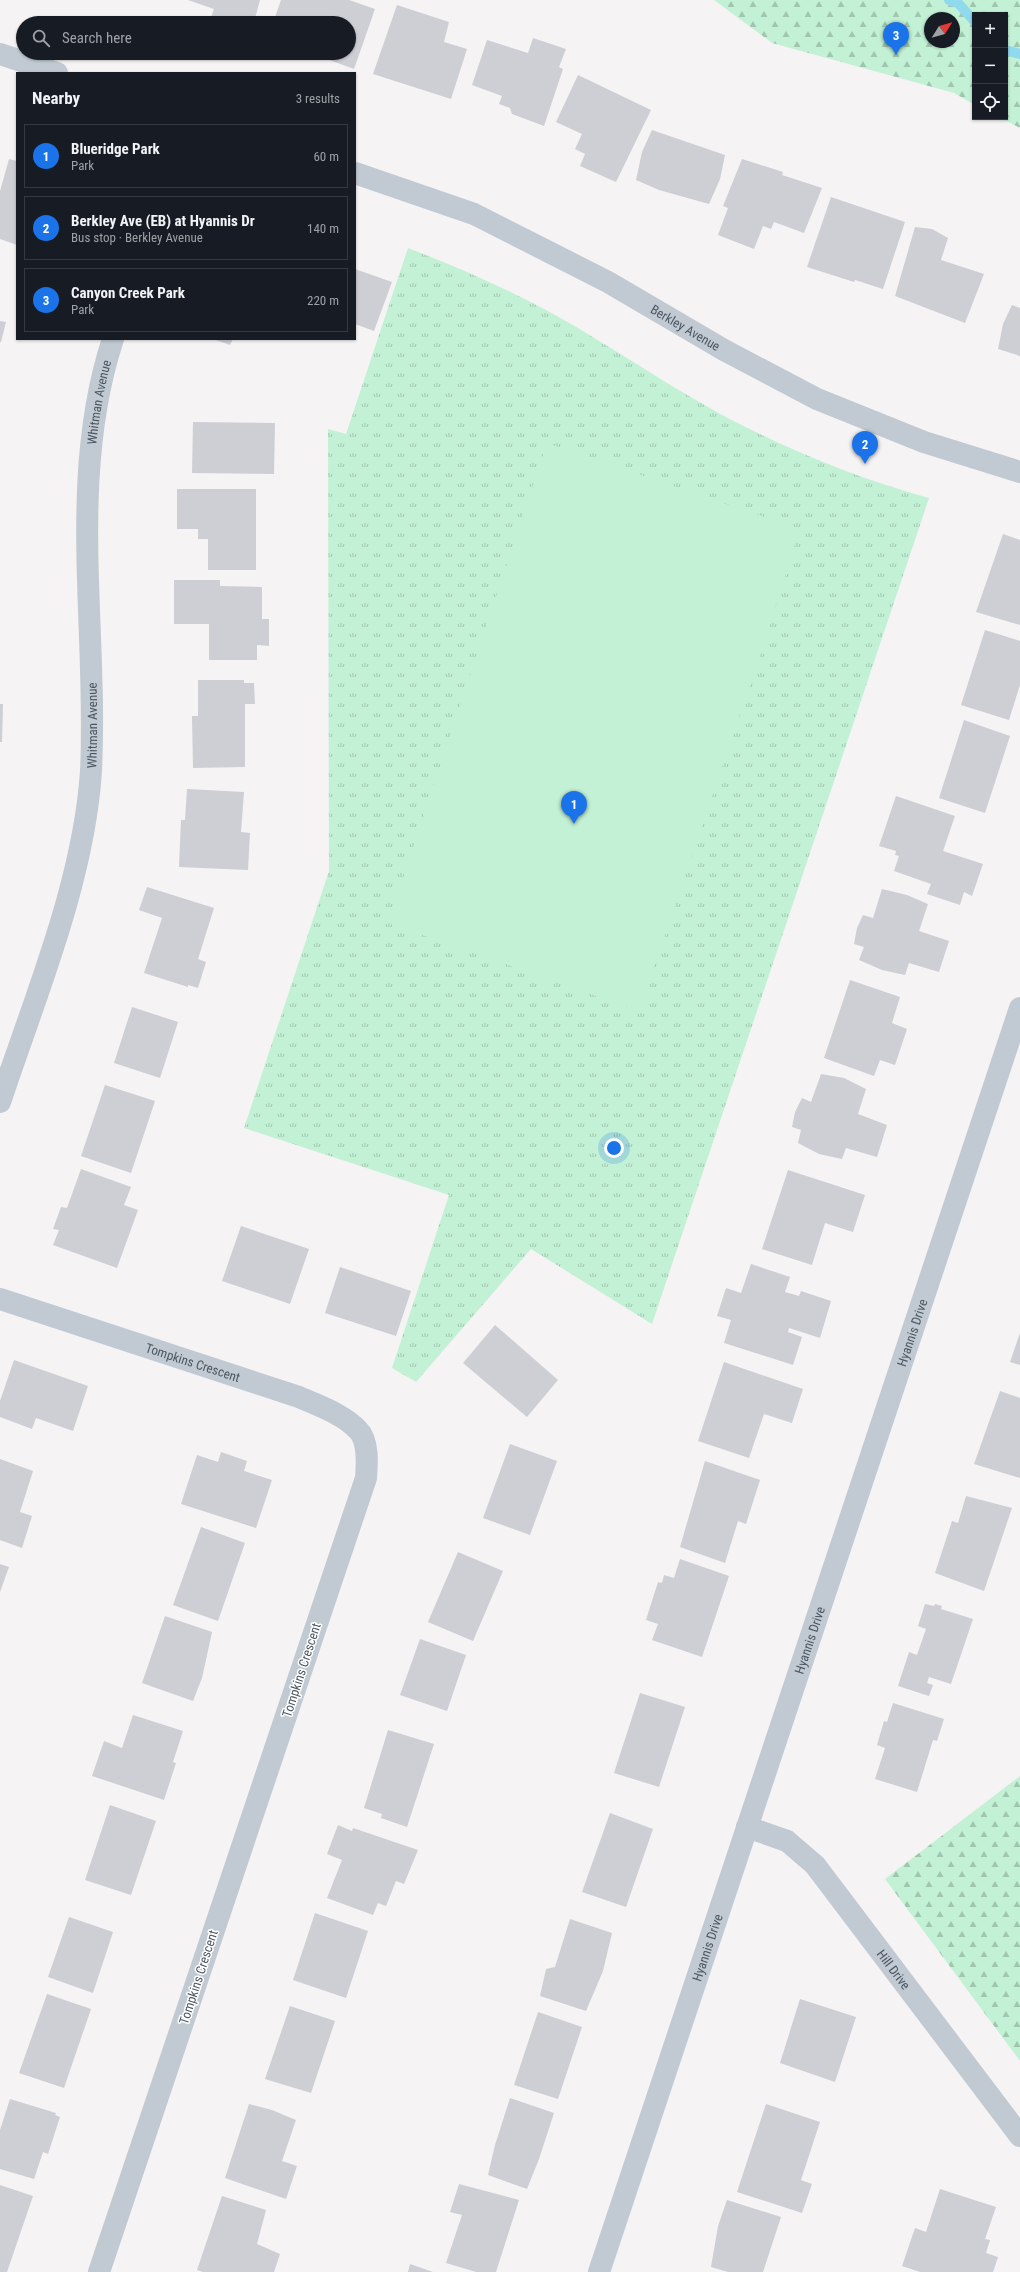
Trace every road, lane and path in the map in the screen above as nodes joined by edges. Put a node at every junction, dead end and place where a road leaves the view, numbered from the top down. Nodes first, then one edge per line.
1 (0, 54) edge
2 (16, 59) edge
3 (18, 60) edge
4 (53, 72) edge
5 (356, 173) edge
6 (113, 340) edge
7 (1020, 472) edge
8 (1020, 1008) edge
9 (0, 1102) edge
10 (0, 1299) edge
11 (747, 1826) junction
12 (1020, 2136) edge
13 (99, 2272) edge
14 (599, 2272) edge

1 - 2 street
3 - 4 street
5 - 7 street, Berkley Avenue
6 - 9 street, Whitman Avenue
8 - 11 street, Hyannis Drive
10 - 13 street, Tompkins Crescent
11 - 12 street, Hill Drive
11 - 14 street, Hyannis Drive

